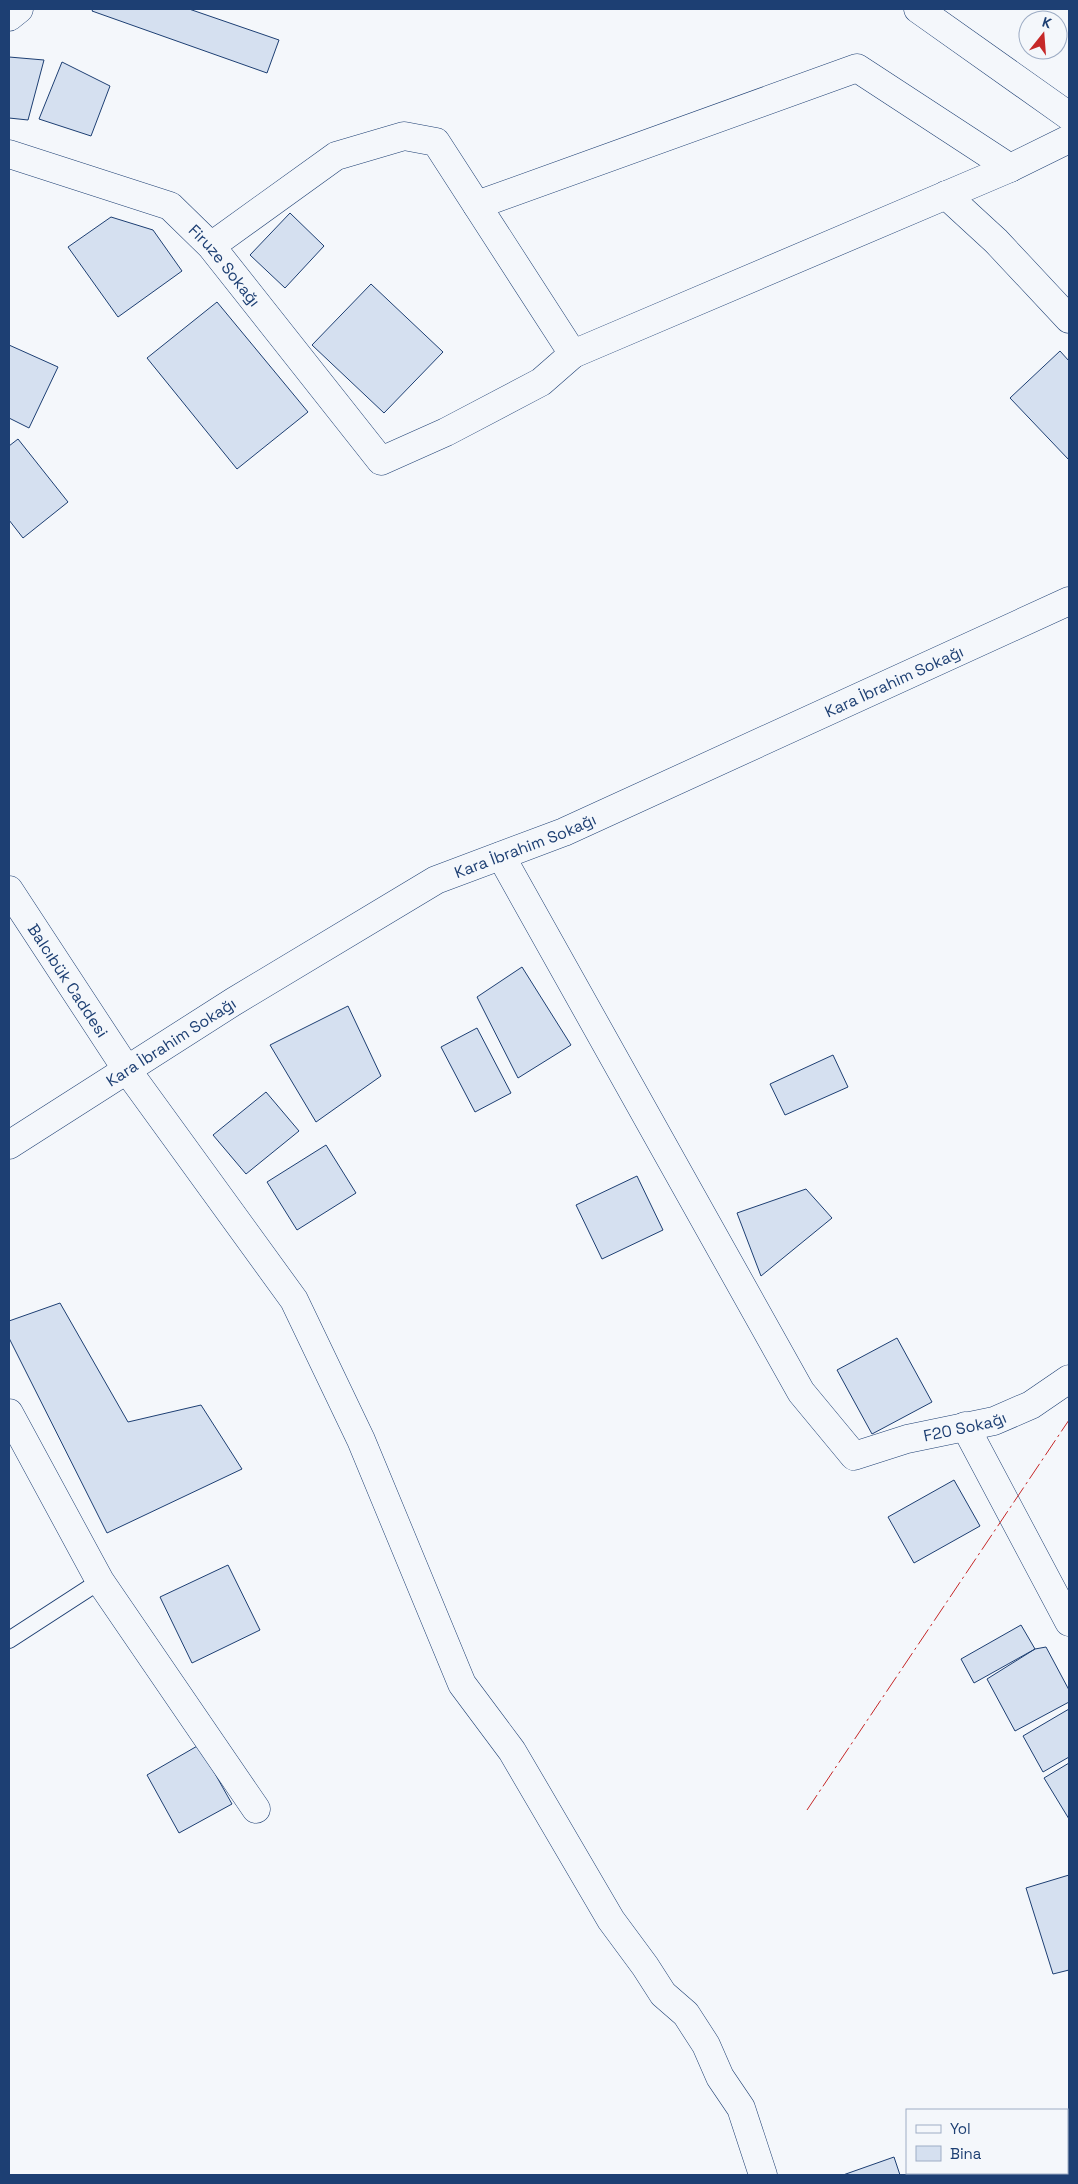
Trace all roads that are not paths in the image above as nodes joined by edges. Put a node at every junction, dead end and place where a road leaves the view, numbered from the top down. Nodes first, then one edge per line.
1 (19, 9) edge
2 (918, 9) edge
3 (9, 16) edge
4 (1069, 116) edge
5 (1069, 139) edge
6 (9, 154) edge
7 (1010, 168) junction
8 (946, 195) junction
9 (477, 205) junction
10 (211, 246) junction
11 (1069, 319) edge
12 (573, 354) junction
13 (1069, 601) edge
14 (502, 856) junction
15 (9, 890) edge
16 (128, 1070) junction
17 (9, 1145) edge
18 (1069, 1379) edge
19 (9, 1413) edge
20 (965, 1426) junction
21 (100, 1581) junction
22 (1069, 1622) edge
23 (9, 1640) edge
24 (256, 1809) dead end
25 (763, 2175) edge

1 - 3 street
2 - 4 street
5 - 7 street
6 - 10 street, Firuze Sokağı
7 - 8 street
7 - 9 street
8 - 11 street
8 - 12 street
9 - 10 street
9 - 12 street
10 - 12 street, Firuze Sokağı
13 - 14 street, Kara İbrahim Sokağı
14 - 16 street, Kara İbrahim Sokağı
14 - 20 street, F20 Sokağı
15 - 16 street, Balcıbük Caddesi
16 - 17 street, Kara İbrahim Sokağı
16 - 25 street, Balcıbük Caddesi
18 - 20 street, F20 Sokağı
19 - 21 street
20 - 22 street
21 - 23 lane
21 - 24 street

